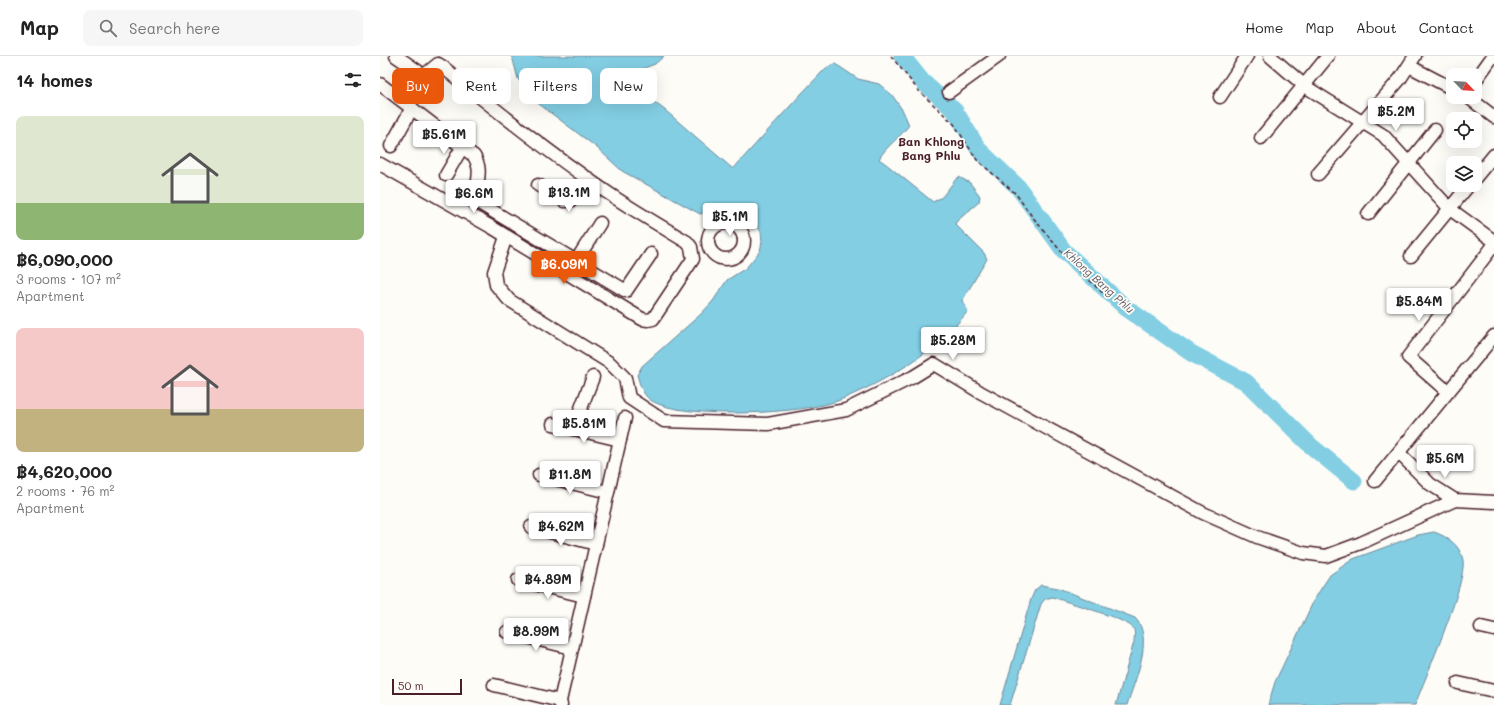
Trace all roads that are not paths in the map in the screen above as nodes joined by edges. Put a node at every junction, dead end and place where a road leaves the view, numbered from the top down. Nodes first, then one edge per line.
1 (396, 56) edge
2 (999, 56) edge
3 (1247, 56) edge
4 (1270, 56) edge
5 (1328, 56) edge
6 (1493, 56) edge
7 (434, 60) edge
8 (1412, 61) edge
9 (1482, 71) edge
10 (380, 84) edge
11 (1446, 84) edge
12 (1304, 86) junction
13 (949, 92) dead end
14 (1220, 97) dead end
15 (1477, 104) edge
16 (412, 108) junction
17 (1494, 117) edge
18 (1363, 122) junction
19 (1435, 130) dead end
20 (1262, 138) dead end
21 (391, 146) dead end
22 (463, 146) junction
23 (1494, 155) edge
24 (380, 164) edge
25 (1408, 164) junction
26 (1482, 170) edge
27 (1318, 174) dead end
28 (446, 175) dead end
29 (588, 178) junction
30 (538, 185) dead end
31 (1463, 192) edge
32 (1450, 209) junction
33 (1368, 214) dead end
34 (600, 223) dead end
35 (506, 236) junction
36 (1494, 241) edge
37 (1494, 245) edge
38 (709, 248) dead end
39 (651, 254) dead end
40 (693, 254) junction
41 (1411, 256) dead end
42 (576, 261) junction
43 (1494, 336) edge
44 (594, 377) dead end
45 (1448, 392) junction
46 (625, 418) dead end
47 (554, 424) dead end
48 (573, 429) junction
49 (620, 440) junction
50 (1399, 453) junction
51 (539, 475) dead end
52 (1375, 481) dead end
53 (608, 492) junction
54 (1455, 500) junction
55 (1494, 502) edge
56 (531, 527) dead end
57 (596, 544) junction
58 (518, 580) dead end
59 (584, 596) junction
60 (1481, 627) dead end
61 (1494, 630) edge
62 (507, 632) dead end
63 (572, 648) junction
64 (1458, 683) dead end
65 (494, 685) dead end
66 (1494, 691) edge
67 (560, 703) edge

1 - 7 street
2 - 13 street
3 - 14 street
4 - 12 street
5 - 12 street
6 - 9 street
7 - 29 street
8 - 11 street
8 - 18 street
10 - 16 street
12 - 18 street
12 - 20 street
15 - 17 street
16 - 21 street
16 - 22 street
18 - 25 street
18 - 27 street
19 - 25 street
22 - 28 street
22 - 42 street
23 - 26 street
24 - 35 street
25 - 32 street
25 - 33 street
29 - 30 street
29 - 40 street
31 - 32 street
32 - 36 street
32 - 41 street
34 - 42 street
35 - 40 street
35 - 54 street
37 - 45 street
38 - 40 street
39 - 42 street
43 - 45 street
44 - 48 street
45 - 50 street
46 - 49 street
47 - 48 street
48 - 49 street
49 - 53 street
50 - 52 street
50 - 54 street
51 - 53 street
53 - 57 street
54 - 55 street
56 - 57 street
57 - 59 street
58 - 59 street
59 - 63 street
60 - 61 street
62 - 63 street
63 - 67 street
64 - 66 street
65 - 67 street

